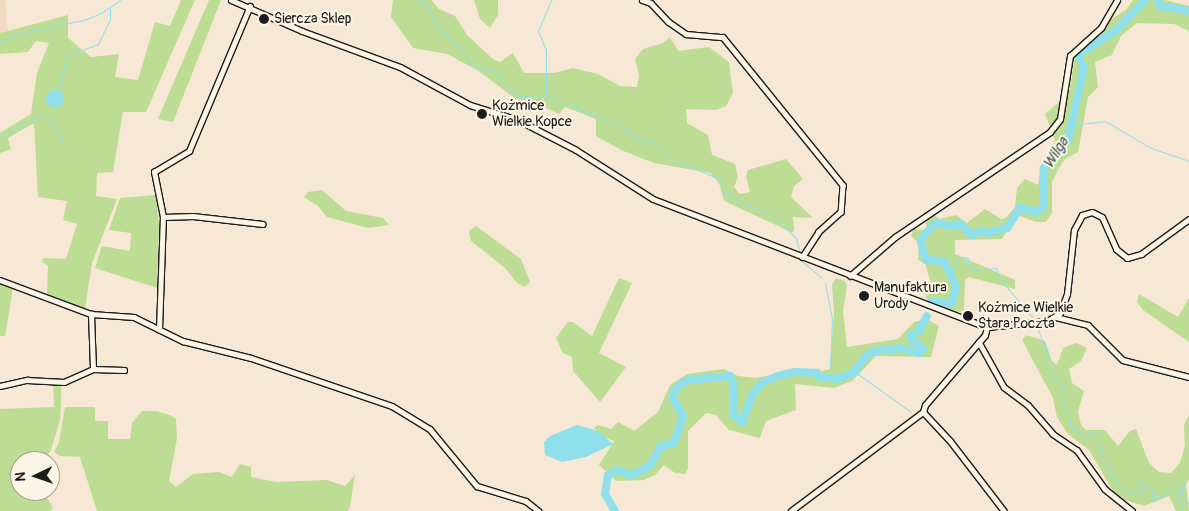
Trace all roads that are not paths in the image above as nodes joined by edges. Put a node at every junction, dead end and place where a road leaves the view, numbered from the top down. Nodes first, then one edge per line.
1 (231, 0) edge
2 (642, 0) edge
3 (1117, 0) edge
4 (250, 6) junction
5 (163, 217) junction
6 (1189, 219) edge
7 (263, 224) dead end
8 (803, 257) junction
9 (850, 276) junction
10 (0, 280) edge
11 (90, 314) junction
12 (1056, 317) junction
13 (987, 327) junction
14 (159, 330) junction
15 (979, 342) junction
16 (93, 369) junction
17 (124, 370) dead end
18 (1189, 377) edge
19 (0, 386) edge
20 (923, 412) junction
21 (539, 511) edge
22 (791, 511) edge
23 (1004, 511) edge
24 (1132, 511) edge

1 - 4 street
2 - 8 street
3 - 9 street
4 - 5 street
4 - 8 street
5 - 7 street
5 - 14 street
6 - 12 street
8 - 9 street
9 - 13 street
10 - 11 street
11 - 14 street
11 - 16 street
12 - 13 street
12 - 18 street
13 - 15 street
14 - 21 street
15 - 20 street
15 - 24 street
16 - 17 street
16 - 19 street
20 - 22 street
20 - 23 street

